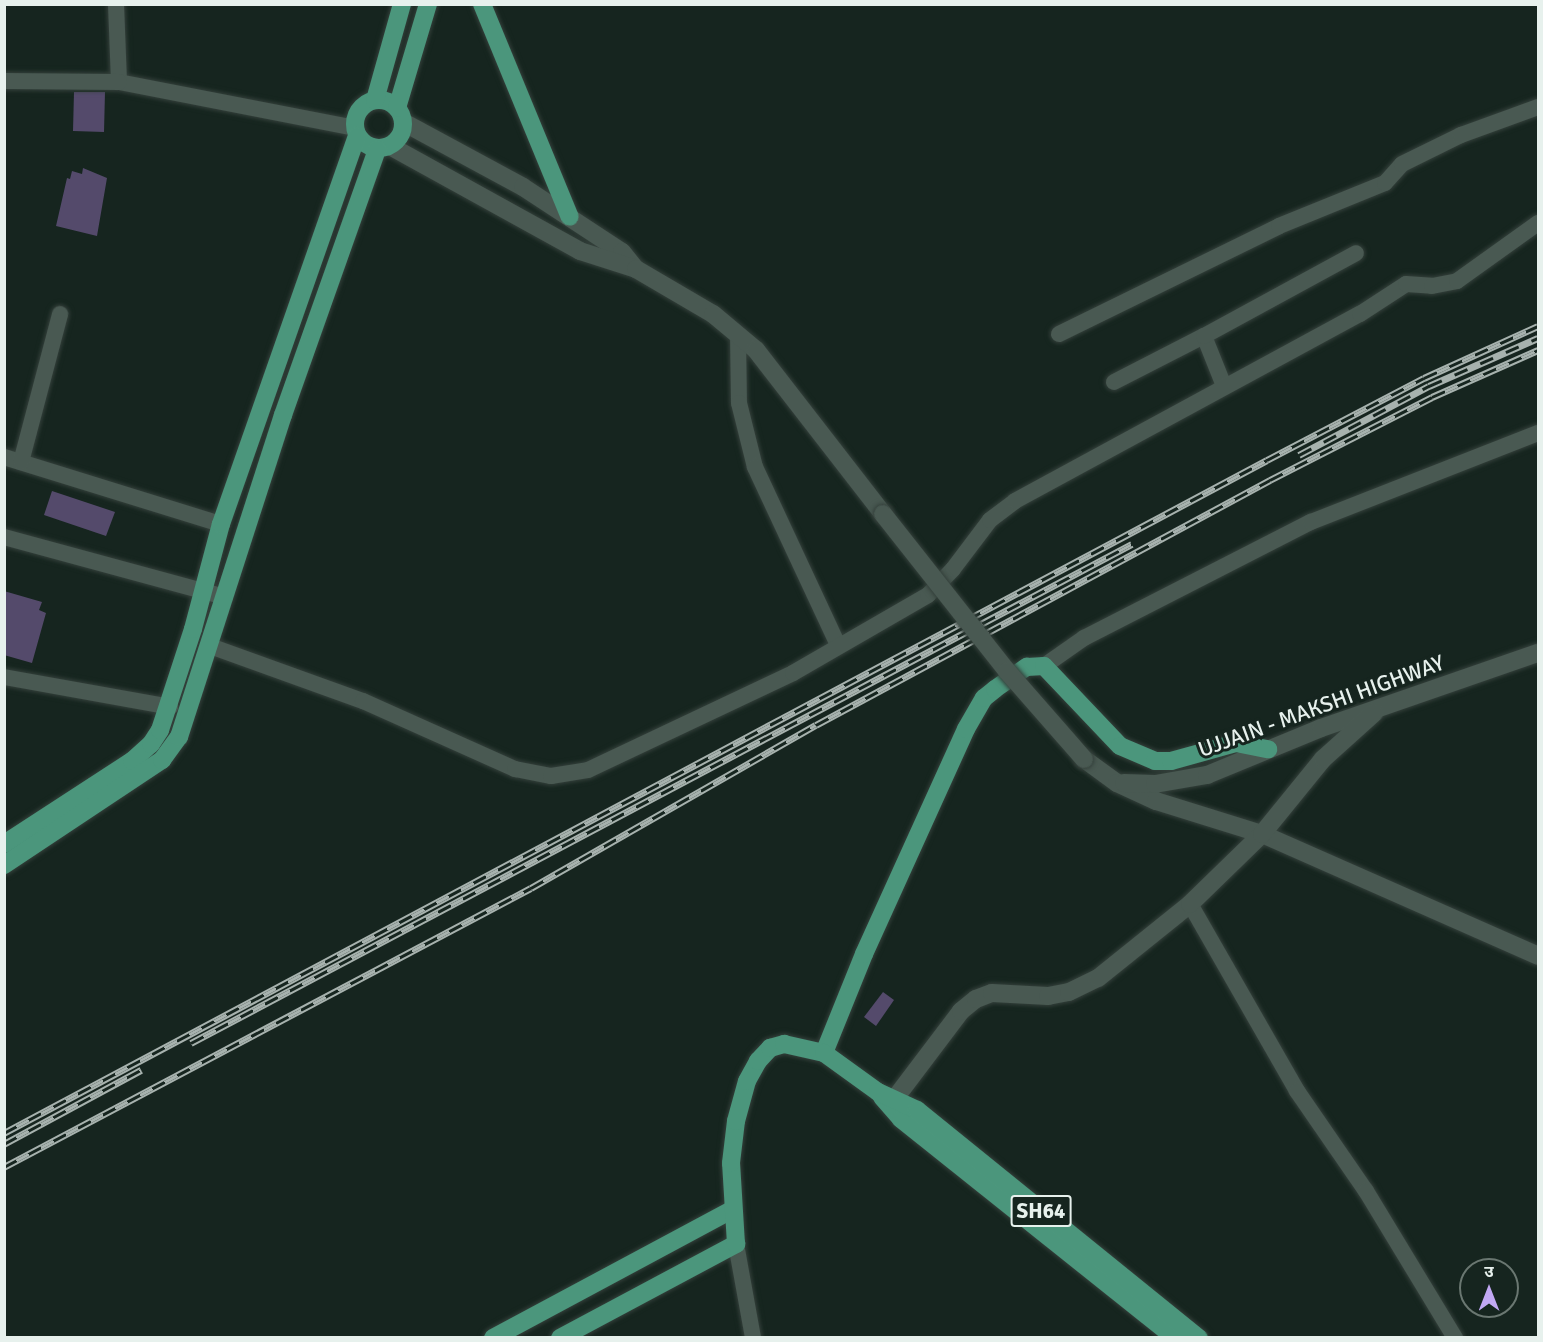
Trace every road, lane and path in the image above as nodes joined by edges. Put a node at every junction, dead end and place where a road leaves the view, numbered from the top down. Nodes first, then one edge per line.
1 (116, 4) edge
2 (402, 4) edge
3 (428, 4) edge
4 (482, 4) edge
5 (4, 81) edge
6 (119, 82) junction
7 (375, 100) junction
8 (1539, 107) edge
9 (400, 115) junction
10 (356, 132) junction
11 (384, 147) junction
12 (570, 217) junction
13 (1539, 223) edge
14 (1356, 253) dead end
15 (636, 269) junction
16 (60, 314) dead end
17 (738, 334) junction
18 (1059, 334) dead end
19 (1204, 336) junction
20 (1114, 382) dead end
21 (1224, 386) junction
22 (1539, 433) edge
23 (13, 460) edge
24 (221, 524) junction
25 (4, 537) edge
26 (204, 591) junction
27 (225, 597) junction
28 (838, 645) junction
29 (210, 646) junction
30 (1539, 653) edge
31 (1044, 666) junction
32 (4, 677) edge
33 (170, 707) junction
34 (1374, 713) junction
35 (1268, 749) junction
36 (1117, 783) junction
37 (1262, 834) junction
38 (4, 843) edge
39 (4, 865) edge
40 (1190, 904) junction
41 (1539, 956) edge
42 (824, 1053) junction
43 (887, 1099) junction
44 (732, 1210) junction
45 (736, 1244) junction
46 (493, 1338) edge
47 (560, 1338) edge
48 (753, 1338) edge
49 (1174, 1338) edge
50 (1199, 1338) edge
51 (1455, 1338) edge

1 - 6 street
2 - 7 main road
3 - 9 main road
4 - 12 main road
5 - 6 street
6 - 10 street
7 - 9 main road
7 - 10 main road
8 - 18 street
9 - 11 main road
9 - 12 main road
10 - 11 main road
10 - 24 main road
11 - 15 main road
11 - 27 main road
12 - 15 main road
13 - 21 street
14 - 19 street
15 - 17 main road
16 - 23 street
17 - 28 street
17 - 36 main road, bridge
19 - 20 street
19 - 21 street
21 - 28 street
22 - 31 street
23 - 24 street
24 - 26 main road
25 - 26 street
26 - 27 street
26 - 33 main road
27 - 29 main road
28 - 29 street
29 - 39 main road
30 - 34 main road, UJJAIN - MAKSHI HIGHWAY
31 - 35 main road
31 - 42 main road
32 - 33 street
33 - 38 main road
34 - 35 main road, UJJAIN - MAKSHI HIGHWAY
34 - 37 main road
35 - 36 main road, UJJAIN - MAKSHI HIGHWAY
36 - 37 main road
37 - 40 main road
37 - 41 main road
40 - 43 main road
40 - 51 street
42 - 43 main road, SH64
42 - 44 main road, SH64
43 - 49 main road, SH64
43 - 50 main road, SH64
44 - 45 main road, SH64
44 - 46 main road
45 - 47 main road
45 - 48 street

